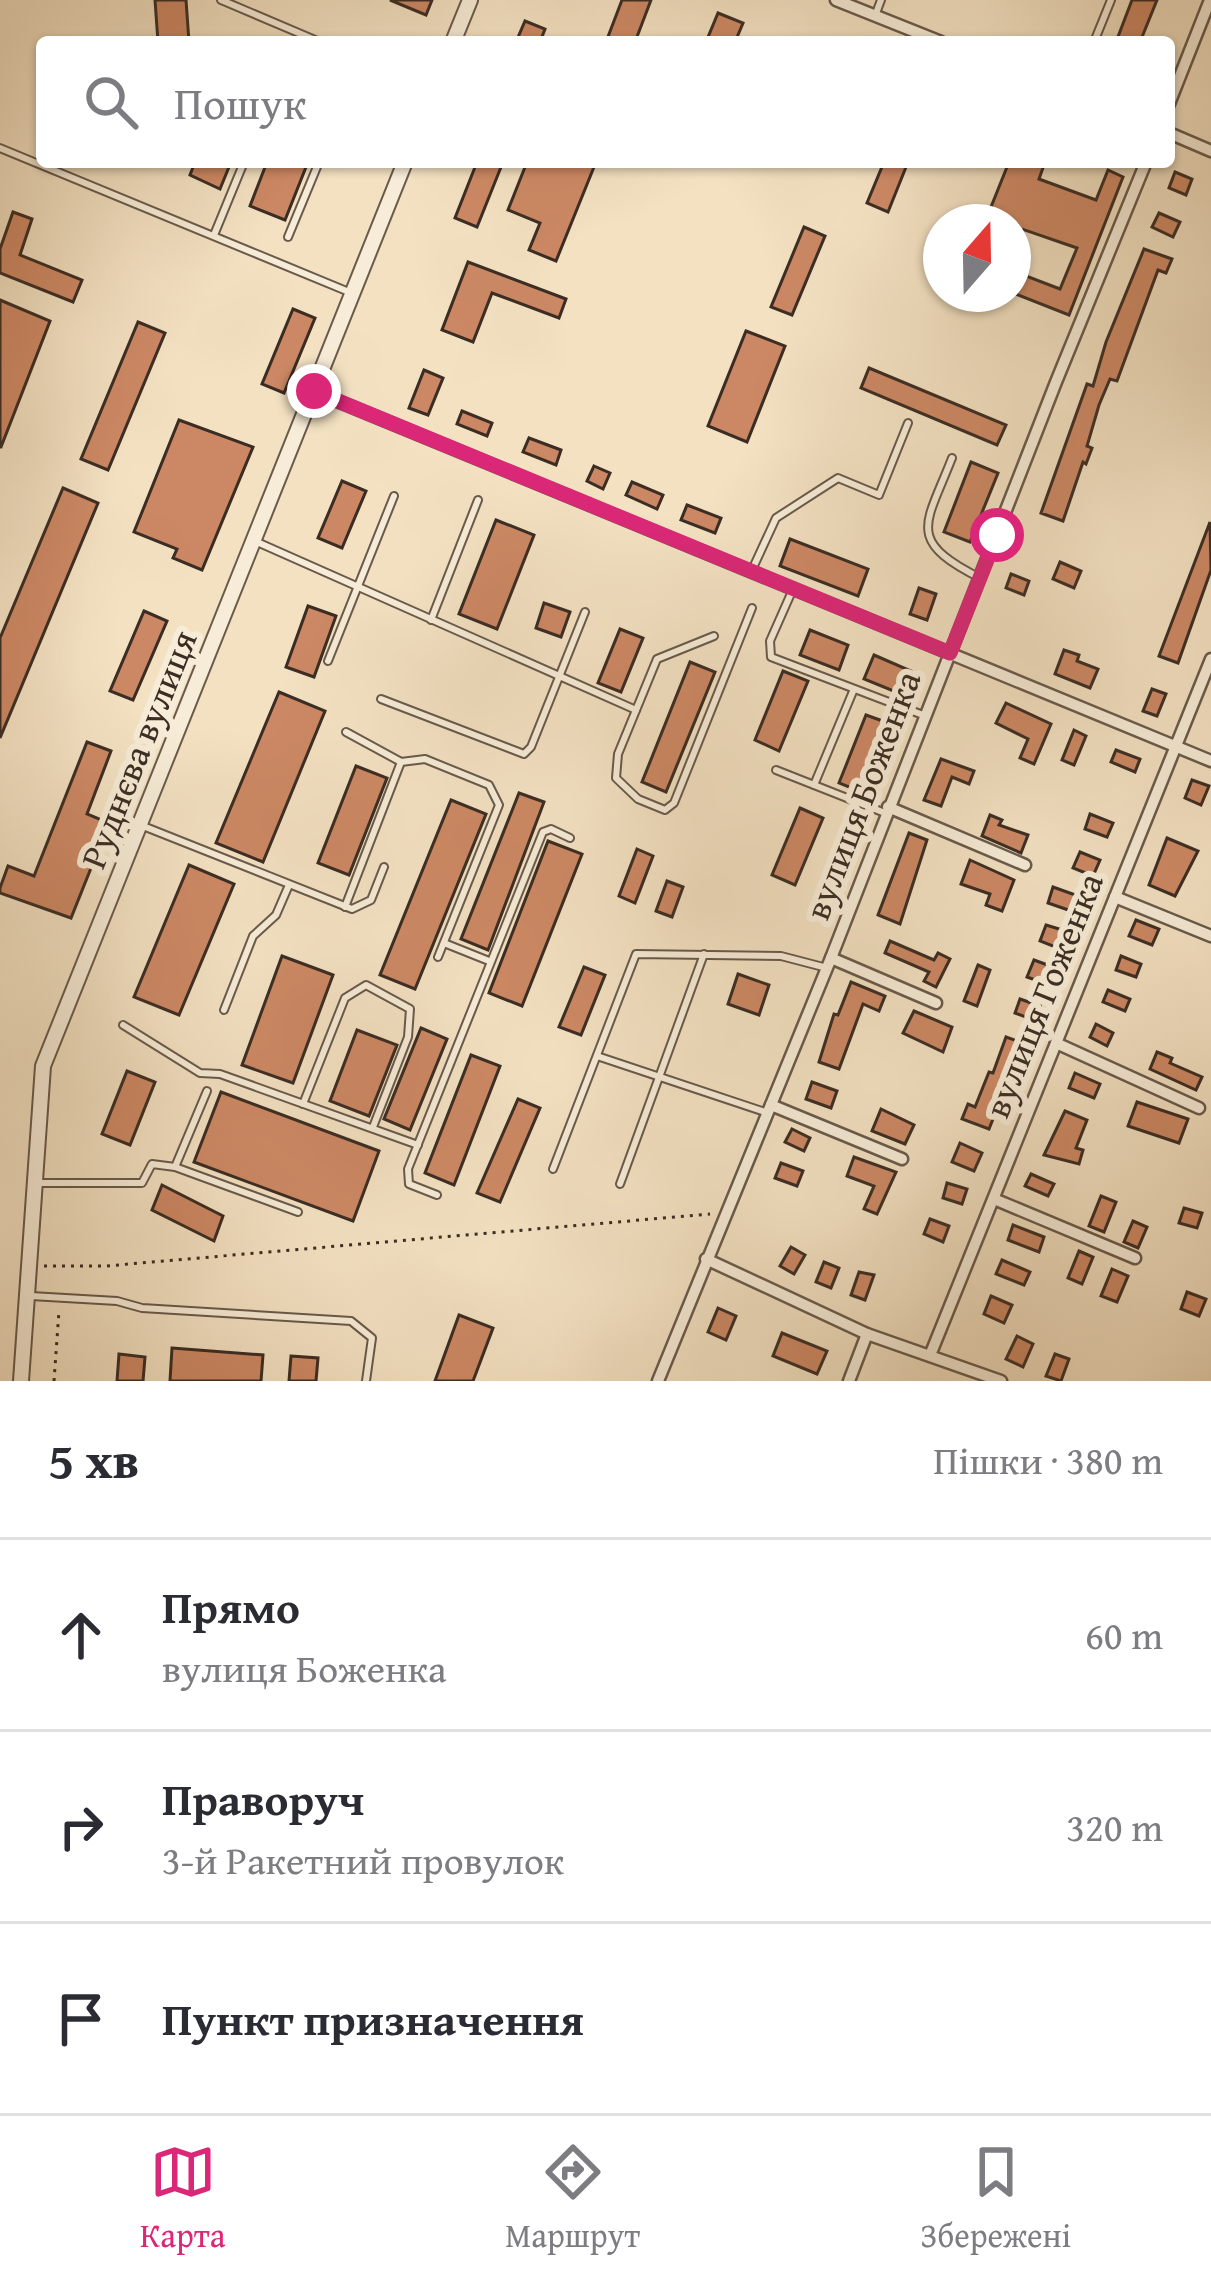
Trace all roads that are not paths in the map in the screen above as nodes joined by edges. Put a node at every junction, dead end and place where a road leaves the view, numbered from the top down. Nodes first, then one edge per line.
1 (221, 0) edge
2 (470, 0) edge
3 (836, 0) edge
4 (881, 0) edge
5 (1111, 0) edge
6 (1210, 0) edge
7 (874, 16) junction
8 (297, 32) junction
9 (295, 36) edge
10 (306, 36) edge
11 (455, 36) edge
12 (926, 36) edge
13 (1096, 36) edge
14 (1175, 89) edge
15 (1175, 136) edge
16 (0, 148) edge
17 (1211, 151) edge
18 (36, 163) edge
19 (49, 168) edge
20 (242, 168) edge
21 (317, 168) edge
22 (403, 168) edge
23 (1144, 168) edge
24 (214, 236) junction
25 (288, 237) dead end
26 (352, 293) junction
27 (314, 391) junction
28 (908, 423) dead end
29 (952, 458) dead end
30 (394, 496) dead end
31 (478, 500) dead end
32 (254, 540) junction
33 (752, 572) junction
34 (980, 578) junction
35 (357, 587) junction
36 (793, 589) junction
37 (752, 608) dead end
38 (585, 612) dead end
39 (431, 620) junction
40 (715, 636) dead end
41 (950, 653) junction
42 (1211, 659) edge
43 (328, 661) dead end
44 (560, 676) junction
45 (854, 689) junction
46 (380, 699) dead end
47 (636, 710) junction
48 (925, 716) junction
49 (346, 732) dead end
50 (1175, 748) junction
51 (1211, 761) edge
52 (401, 762) junction
53 (776, 770) dead end
54 (814, 785) junction
55 (886, 810) junction
56 (140, 824) junction
57 (570, 838) dead end
58 (1025, 865) dead end
59 (384, 867) dead end
60 (289, 885) junction
61 (1115, 897) junction
62 (345, 907) junction
63 (1211, 936) edge
64 (444, 943) junction
65 (704, 954) junction
66 (438, 957) dead end
67 (489, 961) junction
68 (829, 963) junction
69 (936, 1003) dead end
70 (224, 1010) dead end
71 (123, 1025) dead end
72 (1056, 1043) junction
73 (597, 1056) junction
74 (660, 1076) junction
75 (206, 1091) dead end
76 (303, 1104) junction
77 (1199, 1108) dead end
78 (769, 1109) junction
79 (372, 1129) junction
80 (418, 1145) junction
81 (902, 1159) dead end
82 (175, 1167) junction
83 (553, 1169) dead end
84 (35, 1183) junction
85 (620, 1184) dead end
86 (437, 1195) dead end
87 (994, 1198) junction
88 (298, 1212) dead end
89 (1136, 1258) dead end
90 (706, 1259) junction
91 (27, 1296) junction
92 (867, 1334) junction
93 (931, 1353) junction
94 (21, 1381) edge
95 (366, 1381) edge
96 (658, 1381) edge
97 (850, 1381) edge
98 (1001, 1381) edge

1 - 8 lane
2 - 11 street
3 - 7 street
4 - 7 lane
5 - 13 lane
6 - 14 street
7 - 12 street
8 - 9 lane
8 - 10 lane
15 - 17 street
16 - 18 lane
19 - 24 lane
20 - 24 lane
21 - 25 lane
22 - 26 street, Руднєва вулиця
23 - 34 street, вулиця Боженка
24 - 26 lane
26 - 27 street, Руднєва вулиця
27 - 32 street, Руднєва вулиця
27 - 33 street
28 - 33 lane
29 - 34 lane
30 - 35 lane
31 - 39 lane
32 - 35 lane
32 - 56 street, Руднєва вулиця
33 - 36 street
34 - 41 street, вулиця Боженка
35 - 39 lane
35 - 43 lane
36 - 41 street
36 - 45 lane
37 - 47 lane
38 - 44 lane
39 - 44 lane
40 - 47 lane
41 - 48 street, вулиця Боженка
41 - 50 street
42 - 50 street, вулиця Гоженка
44 - 46 lane
44 - 47 lane
45 - 48 lane
45 - 54 lane
48 - 55 street, вулиця Боженка
49 - 52 lane
50 - 51 street
50 - 61 street, вулиця Гоженка
52 - 62 lane
52 - 64 lane
53 - 54 lane
54 - 55 lane
55 - 58 street
55 - 68 street, вулиця Боженка
56 - 60 lane
56 - 84 street, Руднєва вулиця
57 - 67 lane
59 - 62 lane
60 - 62 lane
60 - 70 lane
61 - 63 street
61 - 72 street, вулиця Гоженка
64 - 66 lane
64 - 67 lane
65 - 68 lane
65 - 73 lane
65 - 74 lane
67 - 80 lane
68 - 69 street
68 - 78 street, вулиця Боженка
71 - 76 lane
72 - 77 street
72 - 87 street, вулиця Гоженка
73 - 74 lane
73 - 83 lane
74 - 78 lane
74 - 85 lane
75 - 82 lane
76 - 79 lane
76 - 79 lane
78 - 81 street
78 - 90 street, вулиця Боженка
79 - 80 lane
80 - 86 lane
82 - 84 lane
82 - 88 lane
84 - 91 street, Руднєва вулиця
87 - 89 street
87 - 93 street, вулиця Гоженка
90 - 92 street
90 - 96 street, вулиця Боженка
91 - 94 street, Руднєва вулиця
91 - 95 lane
92 - 93 street
92 - 97 street
93 - 98 street

